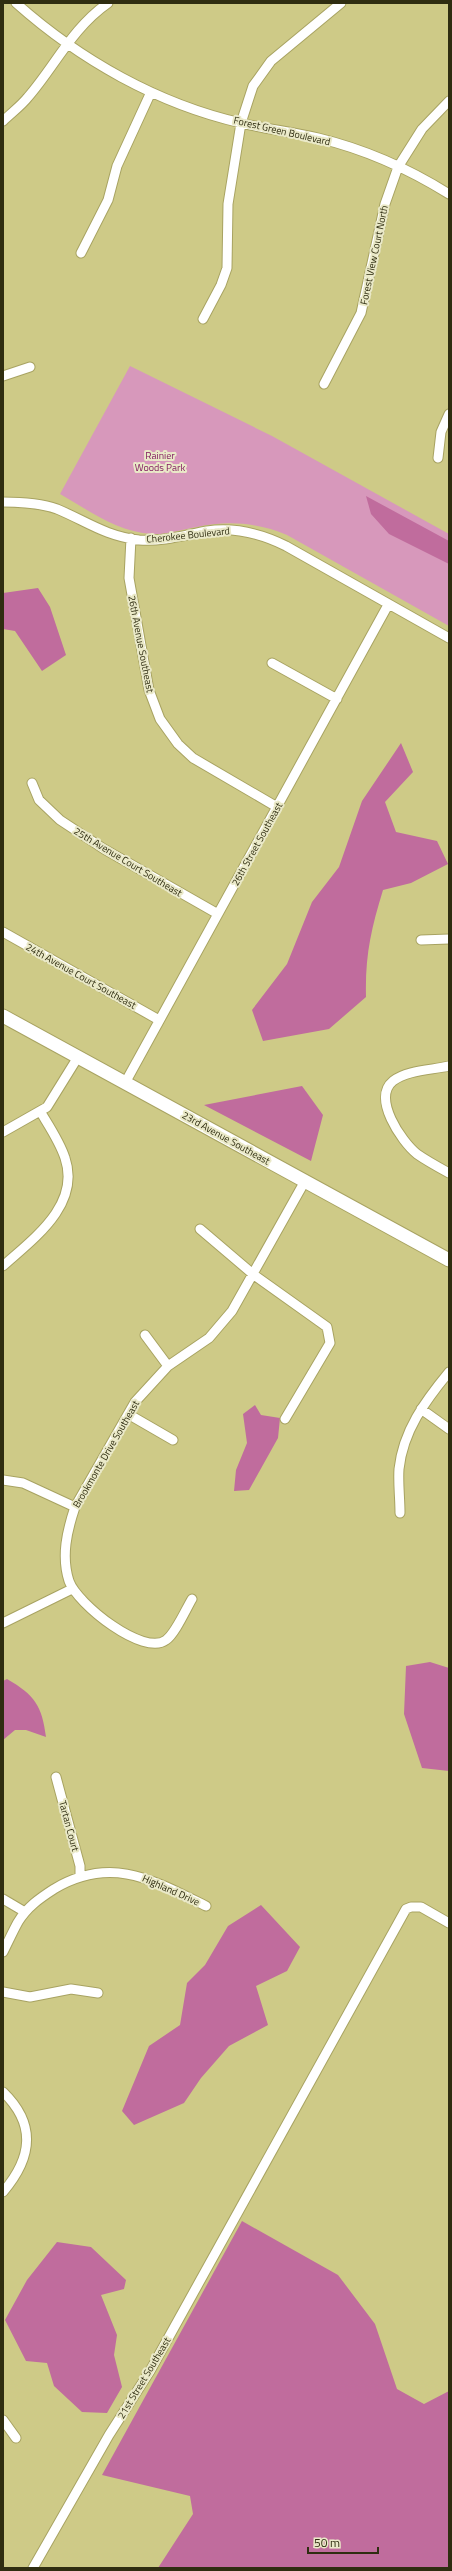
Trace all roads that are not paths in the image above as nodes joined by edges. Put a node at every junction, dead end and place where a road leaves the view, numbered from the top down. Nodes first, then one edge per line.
1 (16, 3) edge
2 (108, 3) edge
3 (341, 3) edge
4 (67, 44) junction
5 (151, 92) junction
6 (449, 101) edge
7 (3, 120) edge
8 (241, 123) junction
9 (398, 167) junction
10 (449, 194) edge
11 (82, 253) dead end
12 (203, 319) dead end
13 (30, 367) dead end
14 (3, 376) edge
15 (324, 384) dead end
16 (449, 414) edge
17 (438, 458) dead end
18 (3, 502) edge
19 (132, 538) junction
20 (388, 605) junction
21 (449, 638) edge
22 (272, 663) dead end
23 (337, 699) junction
24 (32, 783) dead end
25 (277, 807) junction
26 (218, 914) junction
27 (3, 932) edge
28 (449, 939) edge
29 (422, 940) dead end
30 (3, 1016) edge
31 (159, 1020) junction
32 (78, 1057) junction
33 (449, 1066) edge
34 (125, 1083) junction
35 (40, 1112) junction
36 (3, 1132) edge
37 (449, 1173) edge
38 (305, 1181) junction
39 (200, 1229) dead end
40 (449, 1260) edge
41 (3, 1266) edge
42 (254, 1275) junction
43 (145, 1335) dead end
44 (168, 1366) junction
45 (449, 1372) edge
46 (421, 1409) junction
47 (128, 1414) junction
48 (285, 1419) dead end
49 (449, 1429) edge
50 (173, 1440) dead end
51 (3, 1480) edge
52 (75, 1507) junction
53 (400, 1512) dead end
54 (72, 1588) junction
55 (192, 1599) dead end
56 (3, 1623) edge
57 (56, 1777) dead end
58 (80, 1876) junction
59 (3, 1899) edge
60 (206, 1906) dead end
61 (25, 1912) junction
62 (449, 1923) edge
63 (3, 1952) edge
64 (3, 1992) edge
65 (98, 1993) dead end
66 (3, 2092) edge
67 (3, 2192) edge
68 (3, 2420) edge
69 (16, 2438) dead end
70 (33, 2568) edge

1 - 4 street, Forest Green Boulevard
2 - 4 street
3 - 8 street
4 - 5 street, Forest Green Boulevard
4 - 7 street
5 - 8 street, Forest Green Boulevard
5 - 11 street
6 - 9 street, Forest View Court North
8 - 9 street, Forest Green Boulevard
8 - 12 street
9 - 10 street, Forest Green Boulevard
9 - 15 street, Forest View Court North
13 - 14 street
16 - 17 street
18 - 19 street, Cherokee Boulevard
19 - 20 street, Cherokee Boulevard
19 - 25 street, 26th Avenue Southeast
20 - 21 street, Cherokee Boulevard
20 - 23 street, 26th Street Southeast
22 - 23 street
23 - 25 street, 26th Street Southeast
24 - 26 street, 25th Avenue Court Southeast
25 - 26 street, 26th Street Southeast
26 - 31 street, 26th Street Southeast
27 - 31 street, 24th Avenue Court Southeast
28 - 29 street
30 - 32 street, 23rd Avenue Southeast
31 - 34 street, 26th Street Southeast
32 - 34 street, 23rd Avenue Southeast
32 - 35 street
33 - 37 street
34 - 38 street, 23rd Avenue Southeast
35 - 36 street
35 - 41 street
38 - 40 street, 23rd Avenue Southeast
38 - 42 street, Brookmonte Drive Southeast
39 - 42 street
42 - 44 street, Brookmonte Drive Southeast
42 - 48 street
43 - 44 street
44 - 47 street, Brookmonte Drive Southeast
45 - 46 street
46 - 49 street
46 - 53 street
47 - 50 street
47 - 52 street, Brookmonte Drive Southeast
51 - 52 street
52 - 54 street, Brookmonte Drive Southeast
54 - 55 street
54 - 56 street
57 - 58 street, Tartan Court
58 - 60 street, Highland Drive
58 - 61 street, Highland Drive
59 - 61 street
61 - 63 street, Highland Drive
62 - 70 street, 21st Street Southeast
64 - 65 street
66 - 67 street
68 - 69 street

